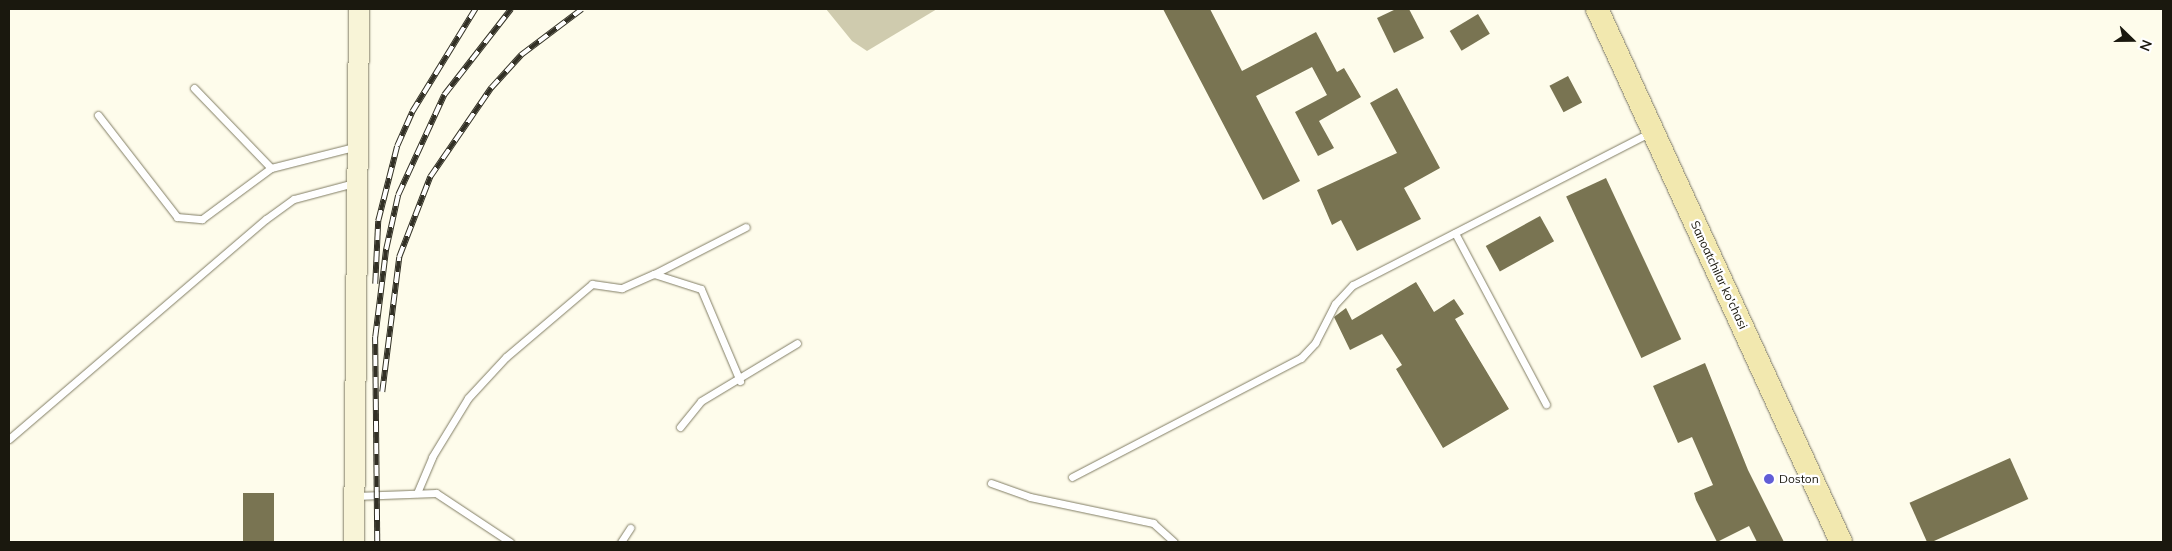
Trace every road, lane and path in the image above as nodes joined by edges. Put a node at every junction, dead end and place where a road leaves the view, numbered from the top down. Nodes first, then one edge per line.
1 (358, 9) edge
2 (1597, 9) edge
3 (1612, 9) edge
4 (194, 88) dead end
5 (98, 115) dead end
6 (1653, 131) junction
7 (357, 146) junction
8 (271, 168) junction
9 (357, 182) junction
10 (746, 227) dead end
11 (1455, 233) junction
12 (654, 274) junction
13 (797, 343) dead end
14 (740, 380) junction
15 (1546, 404) dead end
16 (680, 427) dead end
17 (9, 439) edge
18 (1072, 476) dead end
19 (991, 483) dead end
20 (417, 493) junction
21 (355, 496) junction
22 (630, 528) dead end
23 (354, 542) edge
24 (510, 542) edge
25 (621, 542) edge
26 (1174, 542) edge
27 (1841, 542) edge
28 (1856, 542) edge

1 - 7 street
2 - 6 main road, Sanoatchilar ko'chasi
3 - 28 main road, Sanoatchilar ko'chasi
4 - 8 lane
5 - 8 lane
6 - 11 lane
6 - 27 main road, Sanoatchilar ko'chasi
7 - 8 lane
7 - 9 street
9 - 17 lane
9 - 21 street
10 - 12 lane
11 - 15 lane
11 - 18 lane
12 - 14 lane
12 - 20 lane
13 - 14 lane
14 - 16 lane
19 - 26 lane
20 - 21 lane
20 - 24 lane
21 - 23 street
22 - 25 lane

